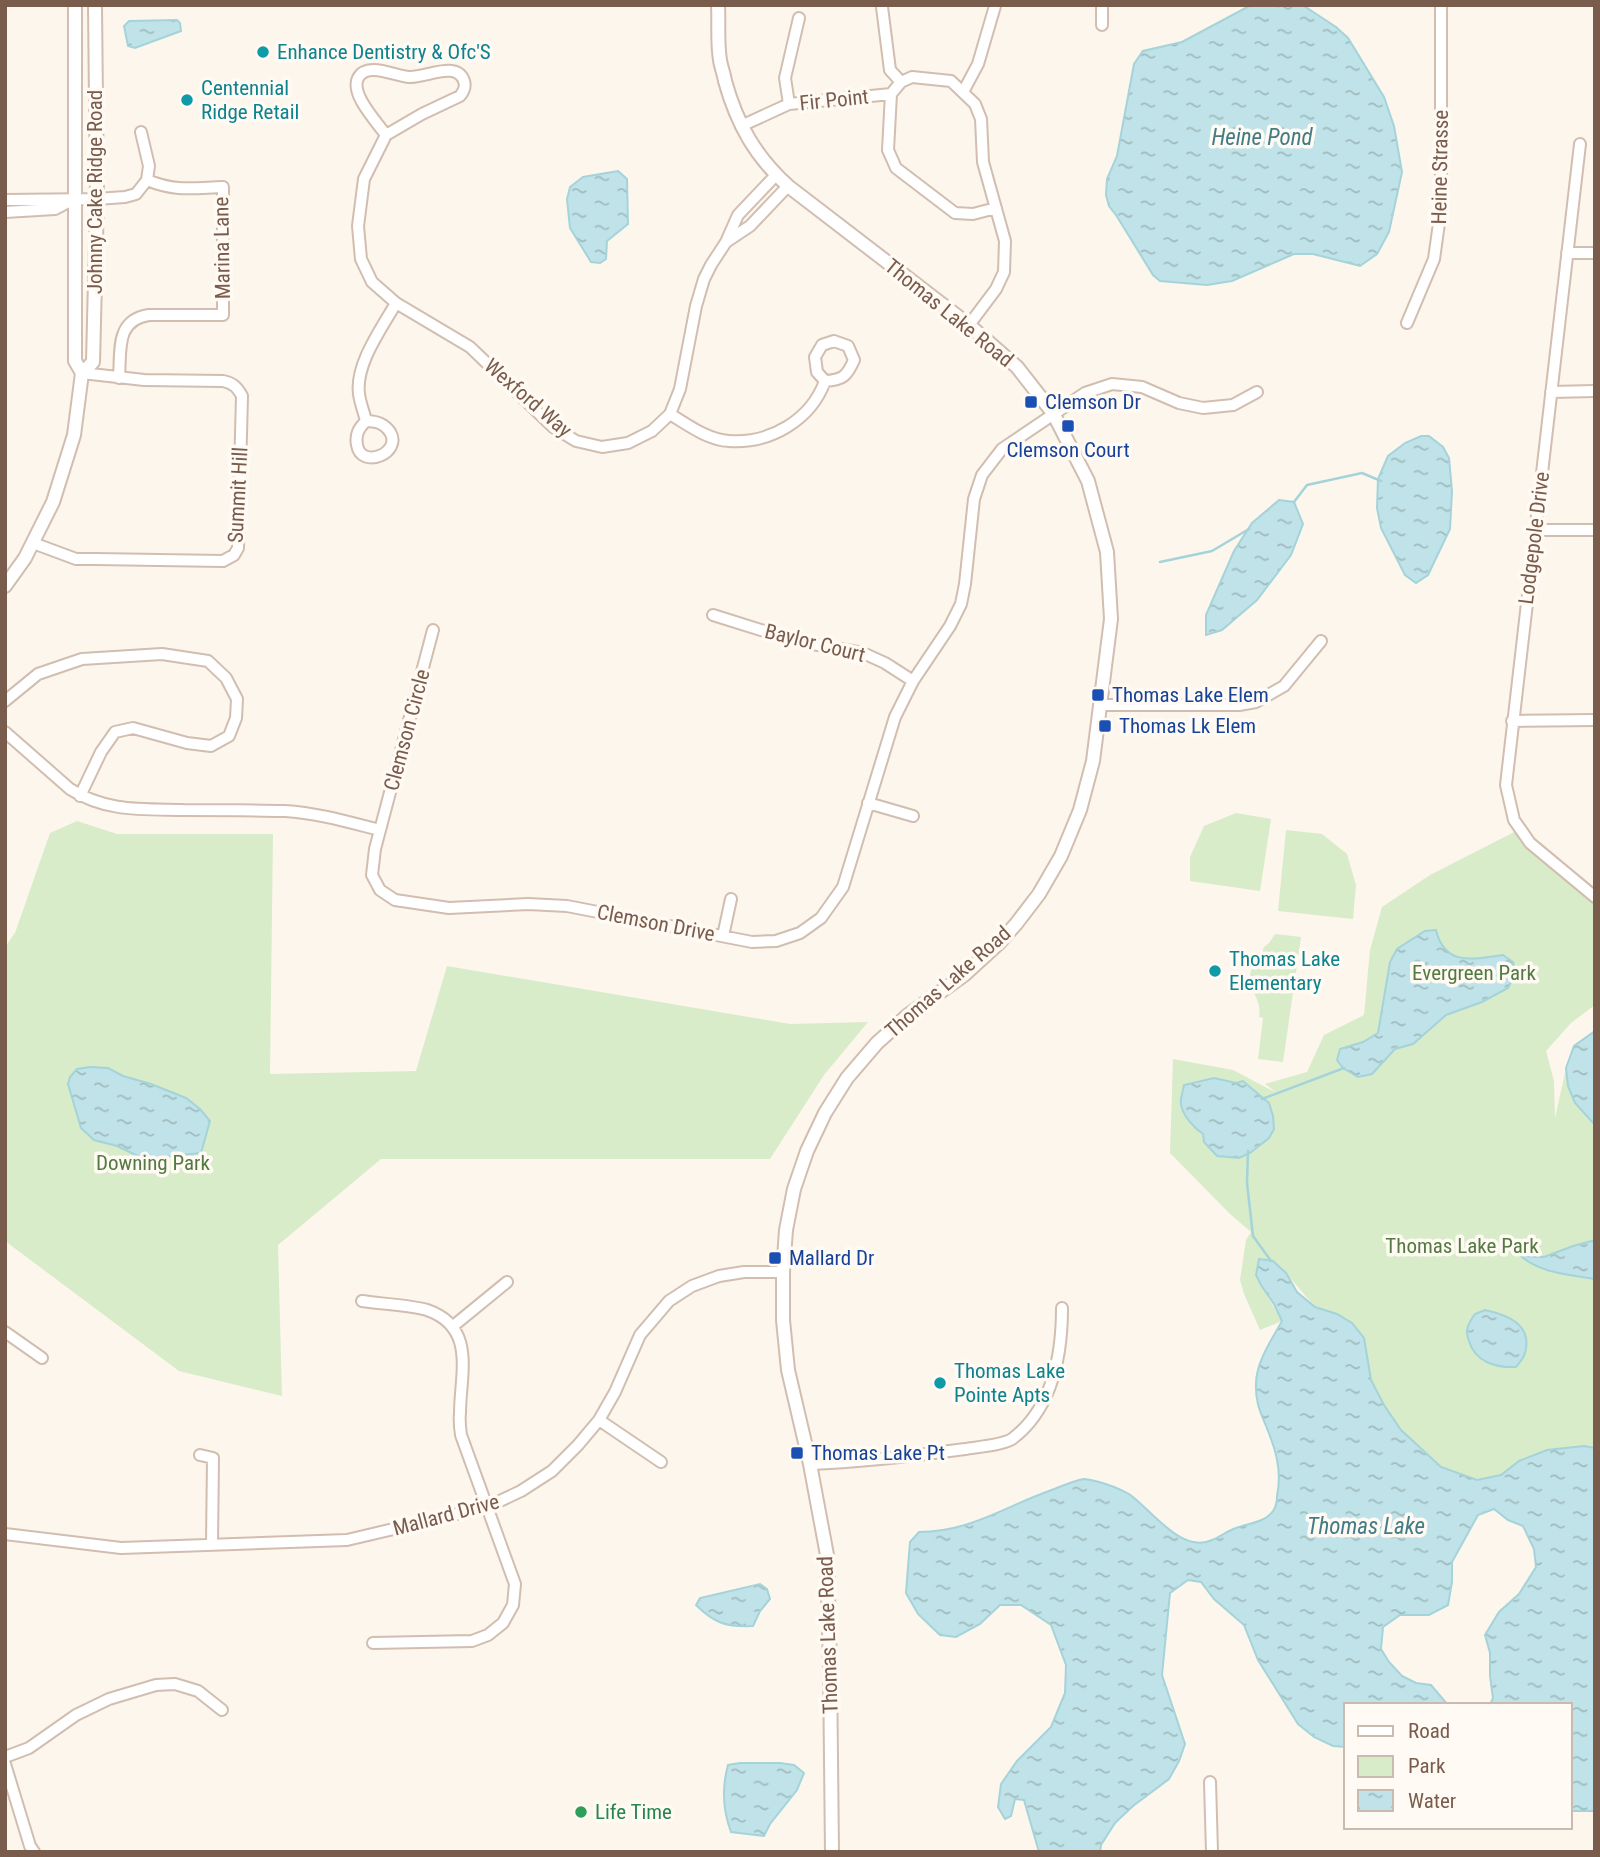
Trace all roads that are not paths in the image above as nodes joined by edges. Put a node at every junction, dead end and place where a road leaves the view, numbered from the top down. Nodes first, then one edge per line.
1 (75, 5) edge
2 (95, 5) edge
3 (718, 5) edge
4 (1102, 5) edge
5 (1441, 5) edge
6 (995, 6) edge
7 (882, 7) dead end
8 (799, 19) dead end
9 (1102, 25) dead end
10 (901, 82) junction
11 (963, 92) junction
12 (891, 94) junction
13 (789, 104) junction
14 (741, 125) junction
15 (141, 132) dead end
16 (386, 135) junction
17 (1580, 144) dead end
18 (776, 175) junction
19 (147, 180) junction
20 (788, 187) junction
21 (74, 199) junction
22 (5, 200) edge
23 (97, 200) junction
24 (996, 208) junction
25 (5, 212) edge
26 (726, 242) junction
27 (1567, 253) junction
28 (1595, 253) edge
29 (396, 303) junction
30 (1407, 323) dead end
31 (969, 325) junction
32 (82, 373) junction
33 (119, 378) junction
34 (825, 381) dead end
35 (1595, 391) edge
36 (1257, 392) dead end
37 (1551, 392) junction
38 (1053, 413) junction
39 (670, 414) junction
40 (366, 421) dead end
41 (1535, 530) junction
42 (1595, 530) edge
43 (33, 543) junction
44 (5, 586) edge
45 (713, 615) dead end
46 (433, 630) dead end
47 (1321, 641) dead end
48 (913, 681) junction
49 (5, 701) edge
50 (1101, 705) junction
51 (1595, 720) edge
52 (1512, 721) junction
53 (5, 732) edge
54 (80, 796) junction
55 (869, 803) junction
56 (913, 816) dead end
57 (380, 831) junction
58 (1595, 897) edge
59 (731, 899) dead end
60 (723, 936) junction
61 (783, 1272) junction
62 (508, 1282) dead end
63 (362, 1301) dead end
64 (1062, 1308) dead end
65 (452, 1327) junction
66 (5, 1332) edge
67 (42, 1358) dead end
68 (598, 1420) junction
69 (200, 1455) dead end
70 (661, 1462) dead end
71 (810, 1464) junction
72 (487, 1507) junction
73 (5, 1534) edge
74 (212, 1545) junction
75 (373, 1643) dead end
76 (222, 1710) dead end
77 (5, 1758) edge
78 (5, 1764) edge
79 (1210, 1782) dead end
80 (34, 1852) edge
81 (832, 1852) edge
82 (1212, 1852) edge

1 - 21 street, Johnny Cake Ridge Road
2 - 23 street, Johnny Cake Ridge Road
3 - 14 street, Thomas Lake Road
4 - 9 street
5 - 30 street, Heine Strasse
6 - 11 street
7 - 10 street
8 - 13 street
10 - 11 street
10 - 12 street
11 - 24 street
12 - 13 street, Fir Point
12 - 24 street
13 - 14 street, Fir Point
14 - 18 street, Thomas Lake Road
15 - 19 street
16 - 16 street
16 - 29 street, Wexford Way
17 - 27 street, Lodgepole Drive
18 - 20 street, Thomas Lake Road
18 - 26 street
19 - 23 street
19 - 33 street, Marina Lane
20 - 26 street
20 - 31 street, Thomas Lake Road
21 - 22 street
21 - 23 street
21 - 25 street
21 - 32 street, Johnny Cake Ridge Road
23 - 32 street, Johnny Cake Ridge Road
24 - 31 street
26 - 39 street
27 - 28 street
27 - 37 street, Lodgepole Drive
29 - 39 street, Wexford Way
29 - 40 street
31 - 38 street, Thomas Lake Road
32 - 33 street, Summit Hill
32 - 43 street, Johnny Cake Ridge Road
33 - 43 street, Summit Hill
34 - 39 street
35 - 37 street
36 - 38 street
37 - 41 street, Lodgepole Drive
38 - 48 street, Clemson Drive
38 - 50 street, Thomas Lake Road
41 - 42 street
41 - 52 street, Lodgepole Drive
43 - 44 street, Johnny Cake Ridge Road
45 - 48 street, Baylor Court
46 - 57 street, Clemson Circle
47 - 50 street
48 - 55 street, Clemson Drive
49 - 54 street
50 - 61 street, Thomas Lake Road
51 - 52 street
52 - 58 street, Lodgepole Drive
53 - 54 street
54 - 57 street
55 - 56 street
55 - 60 street, Clemson Drive
57 - 60 street, Clemson Drive
59 - 60 street
61 - 68 street, Mallard Drive
61 - 71 street, Thomas Lake Road
62 - 65 street
63 - 65 street
64 - 71 street
65 - 72 street
66 - 67 street
68 - 70 street
68 - 72 street, Mallard Drive
69 - 74 street
71 - 81 street, Thomas Lake Road
72 - 74 street, Mallard Drive
72 - 75 street
73 - 74 street, Mallard Drive
76 - 77 street
78 - 80 street
79 - 82 street

